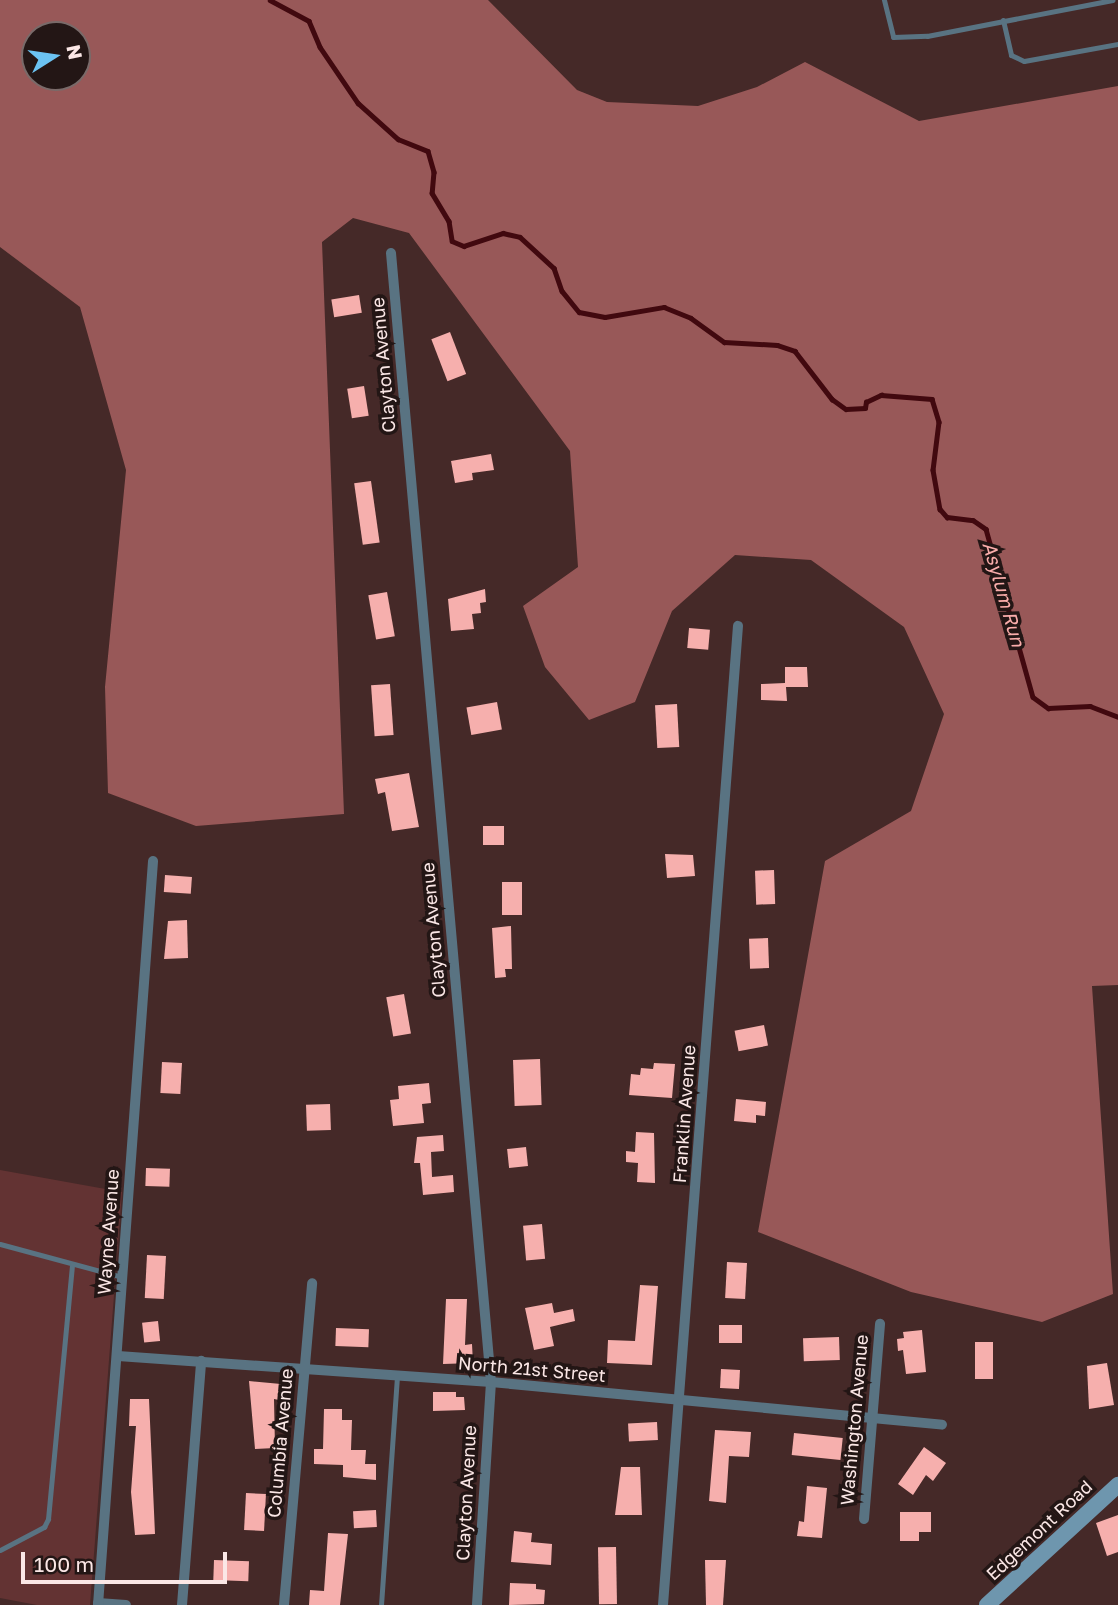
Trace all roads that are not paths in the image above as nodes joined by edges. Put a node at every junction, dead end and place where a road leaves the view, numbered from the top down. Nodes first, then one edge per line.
1 (884, 0) edge
2 (1113, 0) edge
3 (1003, 20) junction
4 (1118, 44) edge
5 (391, 253) dead end
6 (738, 626) dead end
7 (153, 861) dead end
8 (0, 1244) edge
9 (72, 1264) junction
10 (122, 1277) junction
11 (312, 1283) dead end
12 (880, 1324) dead end
13 (118, 1356) junction
14 (201, 1361) junction
15 (304, 1367) junction
16 (397, 1374) junction
17 (491, 1382) junction
18 (681, 1400) junction
19 (875, 1417) junction
20 (942, 1426) dead end
21 (1118, 1485) edge
22 (863, 1519) dead end
23 (0, 1550) edge
24 (98, 1604) edge
25 (126, 1605) edge
26 (183, 1605) edge
27 (284, 1605) edge
28 (381, 1605) edge
29 (477, 1605) edge
30 (663, 1605) edge
31 (987, 1605) edge

1 - 3 lane
2 - 3 lane
3 - 4 lane
5 - 17 street, Clayton Avenue
6 - 18 street, Franklin Avenue
7 - 10 street, Wayne Avenue
8 - 9 lane
9 - 10 lane
9 - 23 lane
10 - 13 street, Wayne Avenue
11 - 15 street, Columbia Avenue
12 - 19 street, Washington Avenue
13 - 14 street, North 21st Street
13 - 24 street, Wayne Avenue
14 - 15 street, North 21st Street
14 - 26 street
15 - 16 street, North 21st Street
15 - 27 street, Columbia Avenue
16 - 17 street, North 21st Street
16 - 28 lane
17 - 18 street, North 21st Street
17 - 29 street, Clayton Avenue
18 - 19 street, North 21st Street
18 - 30 street, Franklin Avenue
19 - 20 street, North 21st Street
19 - 22 street, Washington Avenue
21 - 31 street, Edgemont Road
24 - 25 street

